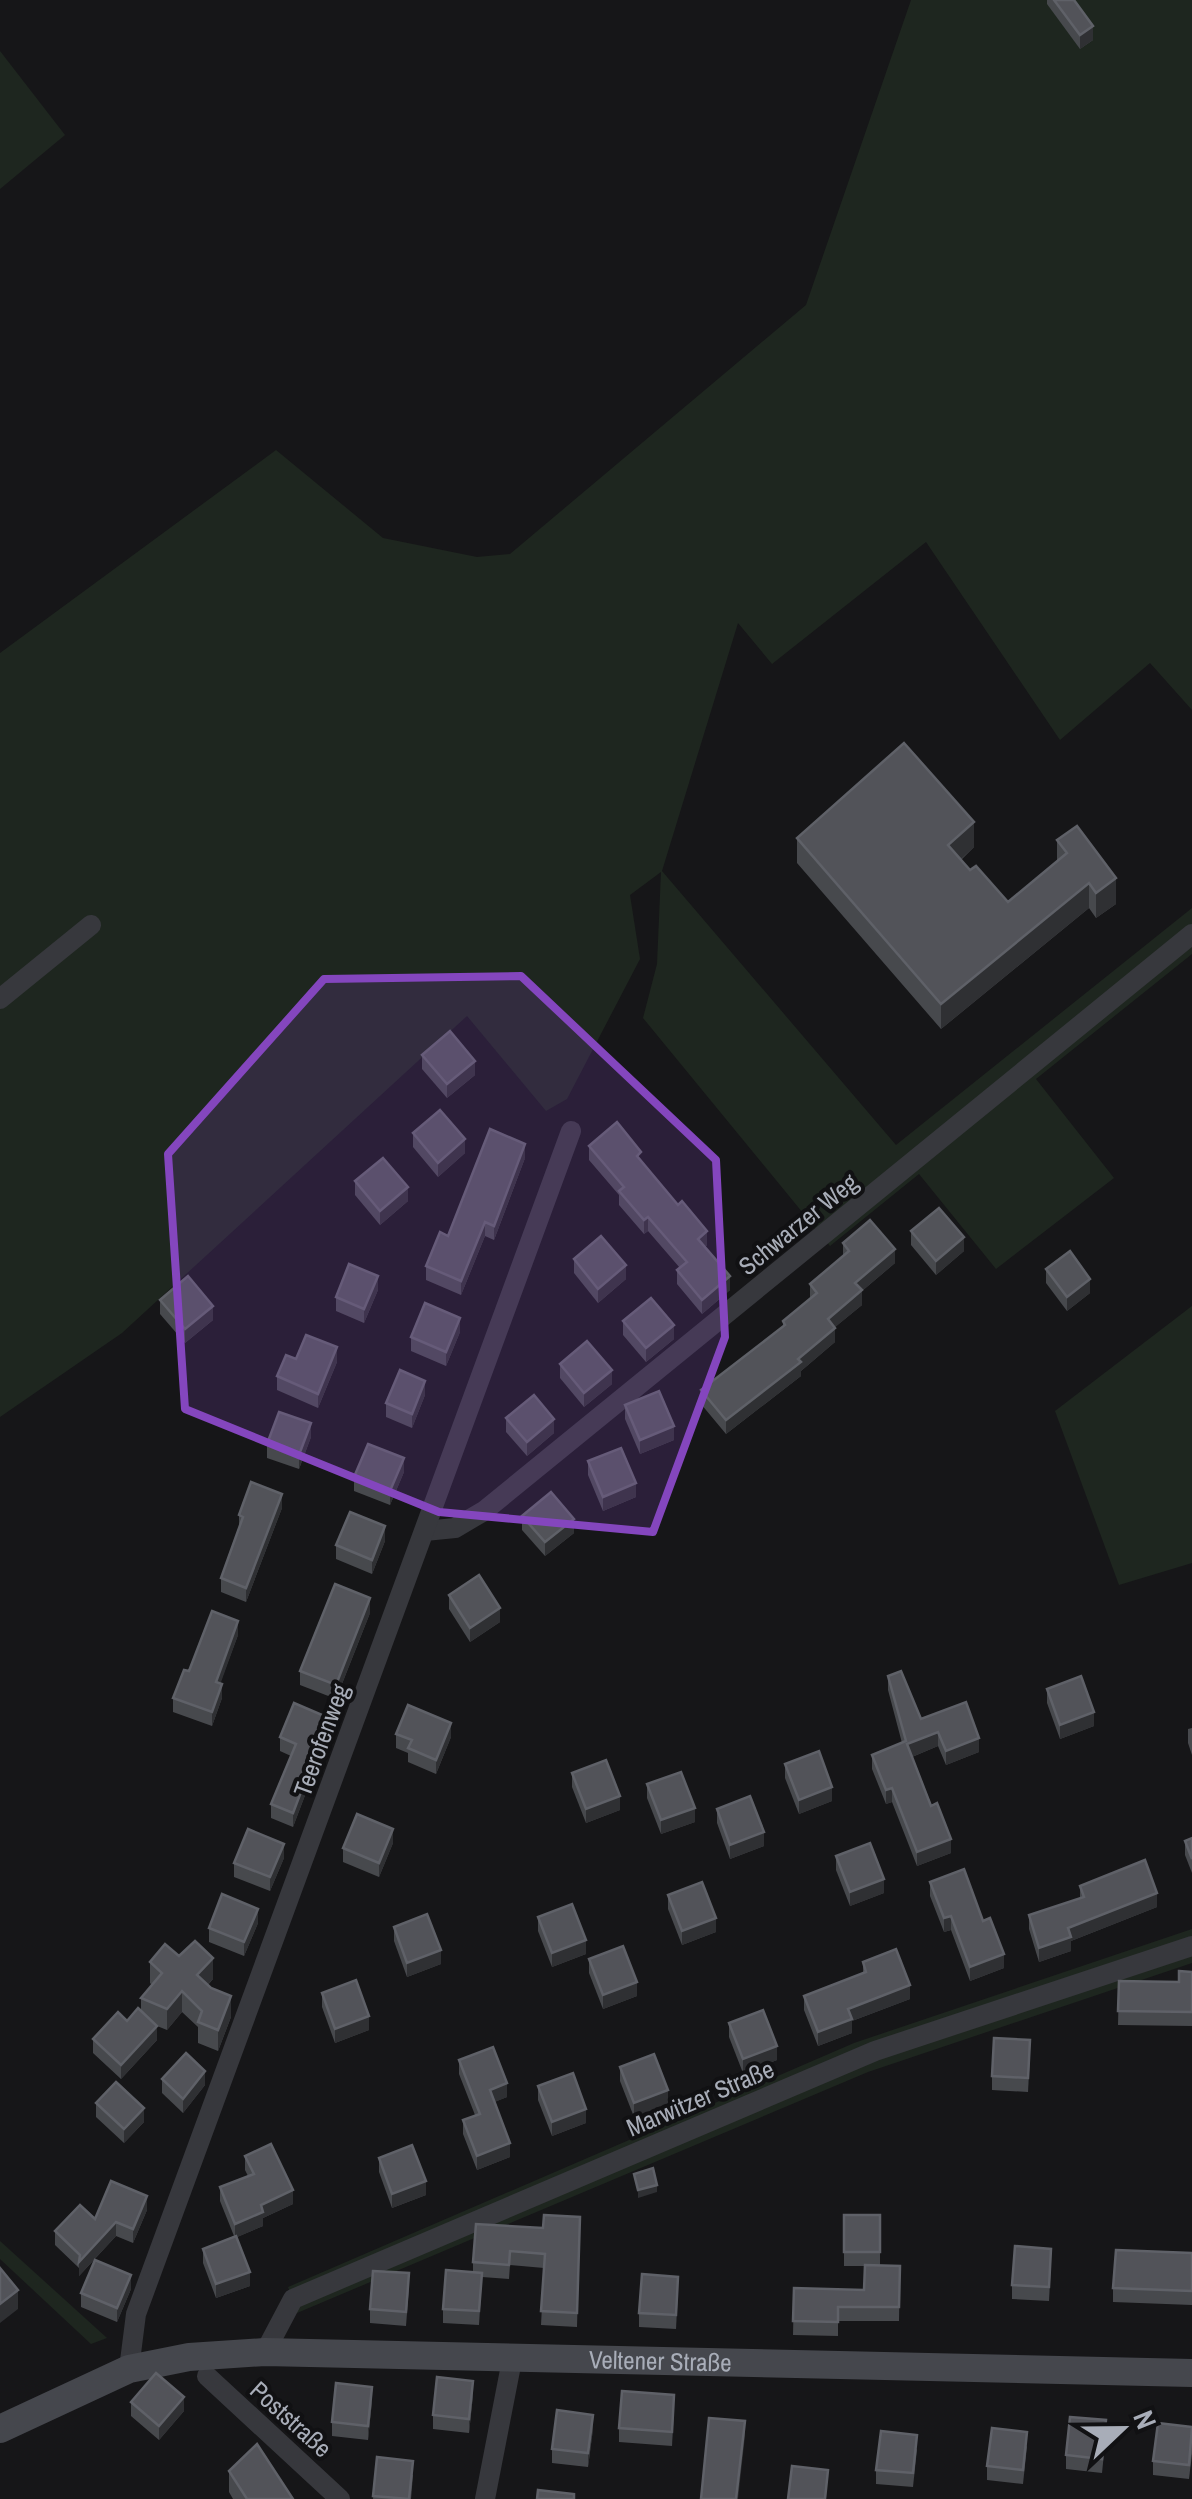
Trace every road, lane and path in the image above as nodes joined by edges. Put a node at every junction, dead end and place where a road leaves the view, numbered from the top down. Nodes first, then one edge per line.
1 (91, 925) dead end
2 (1192, 934) edge
3 (0, 999) edge
4 (571, 1130) dead end
5 (425, 1531) junction
6 (1192, 1946) edge
7 (265, 2352) junction
8 (512, 2360) junction
9 (130, 2369) junction
10 (1192, 2373) edge
11 (208, 2376) dead end
12 (0, 2429) edge
13 (340, 2499) edge
14 (485, 2499) edge

1 - 3 street
2 - 5 street, Schwarzer Weg
4 - 5 street, Teerofenweg
5 - 9 street, Teerofenweg
6 - 7 street, Marwitzer Straße
7 - 8 main road, Veltener Straße
7 - 9 main road, Veltener Straße
8 - 10 main road, Veltener Straße
8 - 14 street
9 - 12 main road, Veltener Straße
11 - 13 street, Poststraße

